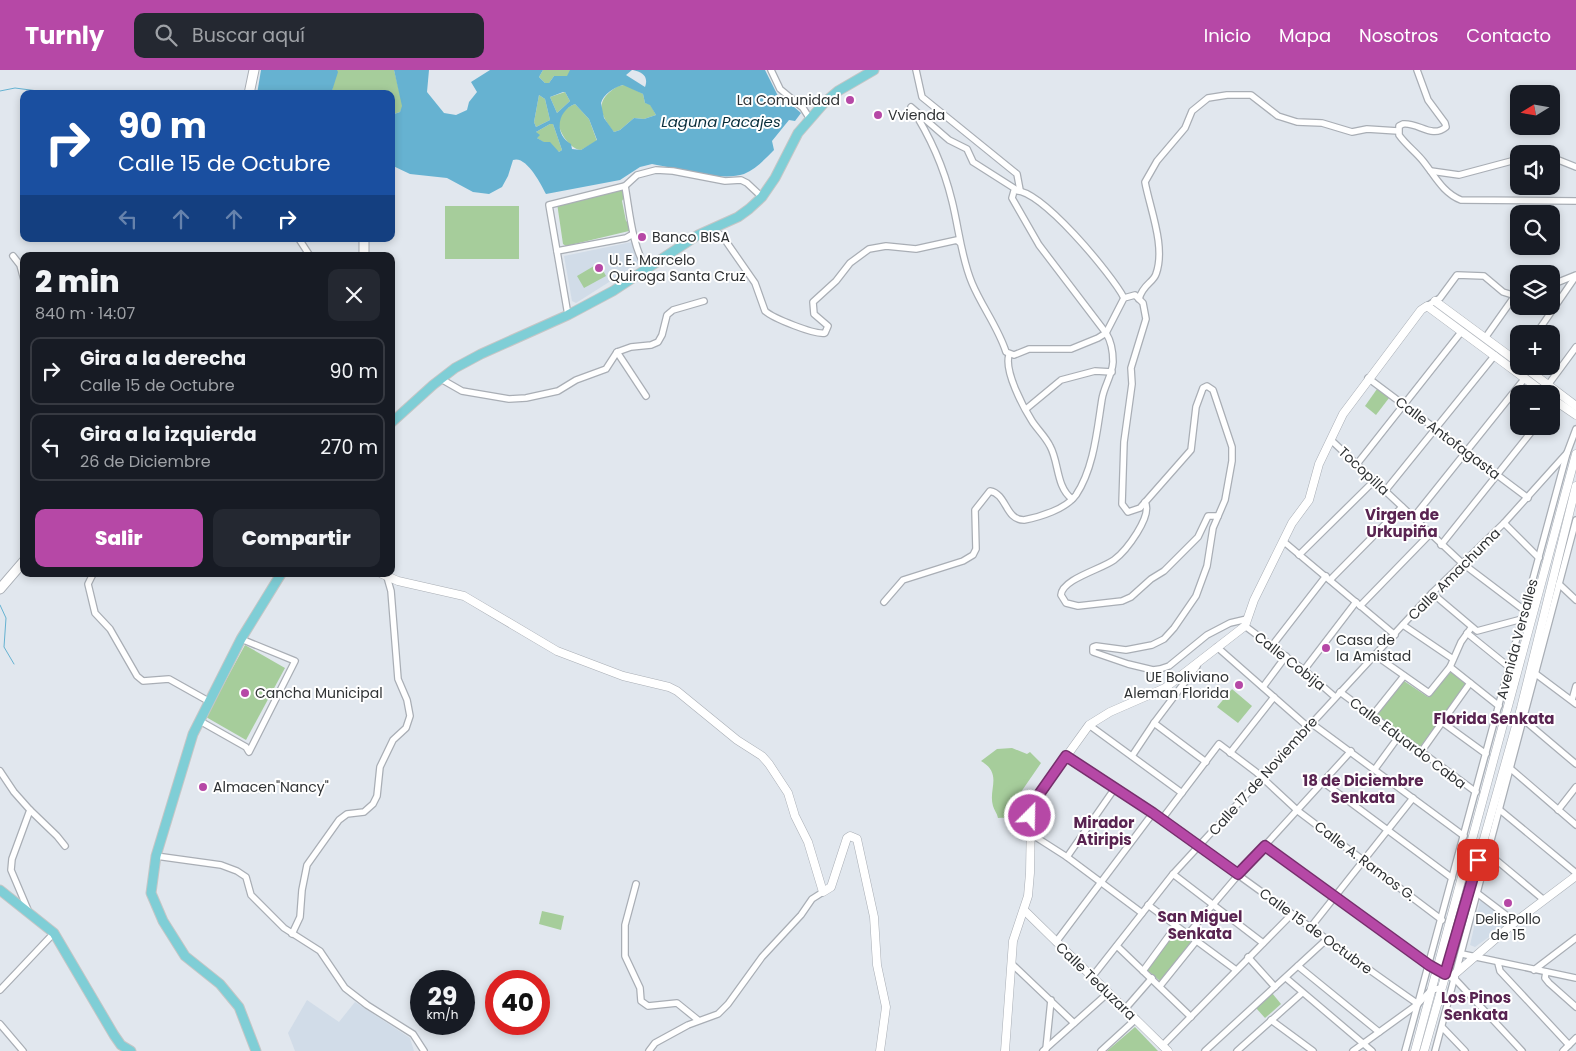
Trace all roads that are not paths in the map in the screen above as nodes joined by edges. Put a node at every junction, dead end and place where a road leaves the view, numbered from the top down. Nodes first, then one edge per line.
1 (254, 70) edge
2 (771, 70) edge
3 (874, 70) edge
4 (916, 70) edge
5 (1417, 70) edge
6 (250, 90) edge
7 (810, 119) junction
8 (1398, 131) junction
9 (1510, 161) edge
10 (1560, 161) edge
11 (1576, 167) edge
12 (1430, 171) junction
13 (624, 186) junction
14 (1019, 190) junction
15 (762, 197) junction
16 (1576, 201) edge
17 (712, 228) junction
18 (633, 234) junction
19 (959, 242) junction
20 (557, 251) junction
21 (13, 256) dead end
22 (20, 266) edge
23 (647, 270) junction
24 (1576, 276) edge
25 (1560, 281) edge
26 (1510, 295) edge
27 (1124, 298) junction
28 (1139, 299) junction
29 (704, 300) dead end
30 (1436, 301) junction
31 (1510, 305) edge
32 (1427, 306) junction
33 (568, 315) junction
34 (1542, 325) edge
35 (1462, 331) junction
36 (1106, 332) junction
37 (1485, 338) junction
38 (1576, 347) edge
39 (617, 352) junction
40 (1009, 355) junction
41 (1495, 355) junction
42 (1510, 356) edge
43 (1112, 372) junction
44 (1535, 375) edge
45 (1368, 378) junction
46 (1525, 378) junction
47 (441, 379) junction
48 (1534, 385) edge
49 (1548, 385) joint
50 (1560, 394) edge
51 (646, 396) dead end
52 (1403, 404) junction
53 (1560, 406) edge
54 (1576, 406) edge
55 (1026, 409) junction
56 (1576, 415) edge
57 (395, 419) edge
58 (1436, 427) junction
59 (1576, 429) edge
60 (1529, 435) edge
61 (1331, 440) junction
62 (1467, 452) junction
63 (1567, 454) junction
64 (1576, 454) edge
65 (1357, 464) junction
66 (1498, 474) junction
67 (1375, 480) junction
68 (1576, 486) edge
69 (1385, 491) junction
70 (1528, 498) junction
71 (1072, 500) junction
72 (1145, 502) junction
73 (1402, 507) junction
74 (1218, 516) junction
75 (1414, 518) junction
76 (1576, 520) edge
77 (1504, 523) junction
78 (1430, 534) junction
79 (1283, 541) junction
80 (1570, 544) junction
81 (1441, 545) junction
82 (1576, 549) edge
83 (1299, 555) junction
84 (1539, 558) junction
85 (1462, 563) junction
86 (20, 566) edge
87 (92, 577) edge
88 (279, 577) edge
89 (386, 577) edge
90 (393, 577) edge
91 (1328, 578) junction
92 (1559, 584) junction
93 (0, 589) edge
94 (1432, 593) junction
95 (1576, 600) edge
96 (884, 602) dead end
97 (1358, 604) junction
98 (1524, 610) junction
99 (1522, 619) junction
100 (1246, 623) junction
101 (1403, 625) junction
102 (1469, 630) junction
103 (1395, 635) junction
104 (241, 639) junction
105 (1217, 647) junction
106 (1271, 647) junction
107 (1206, 654) junction
108 (1375, 655) junction
109 (1286, 656) junction
110 (1453, 660) junction
111 (1450, 667) junction
112 (1509, 667) junction
113 (1304, 670) junction
114 (1536, 674) junction
115 (1404, 676) junction
116 (1470, 683) junction
117 (1263, 686) junction
118 (1576, 686) edge
119 (1337, 695) junction
120 (1274, 697) junction
121 (210, 702) junction
122 (1574, 702) edge
123 (1499, 706) junction
124 (1372, 716) junction
125 (1524, 720) junction
126 (200, 721) junction
127 (1442, 722) junction
128 (1154, 723) junction
129 (1090, 725) junction
130 (1310, 725) junction
131 (1399, 736) junction
132 (1351, 751) junction
133 (1230, 752) junction
134 (1421, 752) junction
135 (1486, 754) junction
136 (1066, 756) junction
137 (1132, 756) junction
138 (1206, 762) junction
139 (1576, 764) edge
140 (1375, 769) junction
141 (1511, 769) junction
142 (0, 771) edge
143 (1262, 778) junction
144 (1323, 782) junction
145 (1576, 787) edge
146 (1115, 788) junction
147 (1476, 792) junction
148 (1182, 793) junction
149 (1413, 798) junction
150 (30, 810) junction
151 (1500, 810) junction
152 (1558, 810) junction
153 (1298, 811) junction
154 (1153, 813) junction
155 (1162, 820) junction
156 (1576, 824) edge
157 (1388, 829) junction
158 (1031, 834) junction
159 (1464, 836) junction
160 (65, 846) dead end
161 (1200, 846) junction
162 (1265, 846) junction
163 (1489, 854) junction
164 (156, 856) junction
165 (1067, 857) junction
166 (1364, 859) junction
167 (1173, 874) junction
168 (1238, 874) junction
169 (1576, 874) edge
170 (1452, 878) junction
171 (1102, 883) junction
172 (636, 884) dead end
173 (0, 890) edge
174 (823, 892) junction
175 (1477, 893) junction
176 (1335, 895) junction
177 (1544, 900) junction
178 (1148, 905) junction
179 (1213, 905) junction
180 (28, 910) junction
181 (1024, 910) junction
182 (1142, 913) junction
183 (1292, 914) junction
184 (1442, 920) junction
185 (1515, 922) junction
186 (1176, 926) junction
187 (1310, 928) junction
188 (54, 933) junction
189 (292, 934) junction
190 (1188, 934) junction
191 (1576, 938) edge
192 (1197, 940) junction
193 (1326, 940) junction
194 (1056, 942) junction
195 (1262, 943) junction
196 (1117, 946) junction
197 (1462, 954) junction
198 (1248, 957) junction
199 (1474, 958) junction
200 (1498, 963) junction
201 (1012, 964) junction
202 (1429, 965) junction
203 (1298, 966) junction
204 (1437, 969) junction
205 (1143, 970) junction
206 (1236, 970) junction
207 (1534, 970) junction
208 (1546, 972) junction
209 (1445, 974) junction
210 (1455, 976) junction
211 (1092, 977) junction
212 (1152, 978) junction
213 (1286, 978) junction
214 (1576, 978) edge
215 (1160, 986) junction
216 (1275, 987) junction
217 (1441, 988) junction
218 (0, 990) edge
219 (1431, 990) junction
220 (1108, 992) junction
221 (1302, 993) junction
222 (1051, 1000) junction
223 (1418, 1004) junction
224 (1576, 1007) edge
225 (1125, 1009) junction
226 (1191, 1017) junction
227 (1136, 1019) junction
228 (698, 1020) junction
229 (1271, 1020) junction
230 (1074, 1023) junction
231 (0, 1024) edge
232 (1442, 1027) junction
233 (1379, 1032) junction
234 (1576, 1038) edge
235 (1364, 1043) junction
236 (1569, 1045) junction
237 (1165, 1048) edge
238 (1044, 1050) edge
239 (23, 1051) edge
240 (131, 1051) edge
241 (256, 1051) edge
242 (424, 1051) edge
243 (649, 1051) edge
244 (880, 1051) edge
245 (1005, 1051) edge
246 (1101, 1051) edge
247 (1205, 1051) edge
248 (1238, 1051) edge
249 (1313, 1051) edge
250 (1353, 1051) edge
251 (1372, 1051) edge
252 (1405, 1051) edge
253 (1415, 1051) edge
254 (1424, 1051) edge
255 (1435, 1051) edge
256 (1465, 1051) edge
257 (1522, 1051) edge
258 (1563, 1051) edge

1 - 6 main road
2 - 7 street
3 - 7 main road
4 - 14 street
5 - 8 street
7 - 15 main road
8 - 12 street
8 - 28 street
9 - 12 street
10 - 11 street
12 - 16 street
13 - 15 street
13 - 18 street
13 - 20 street
14 - 19 street
14 - 27 street
14 - 36 street
15 - 17 main road
17 - 19 street
17 - 23 main road
18 - 20 street
18 - 23 street
19 - 40 street
20 - 33 street
21 - 22 street
23 - 33 main road
24 - 25 street
24 - 34 street
26 - 30 street
27 - 28 street
27 - 36 street
28 - 72 street
29 - 39 street
30 - 32 street
30 - 37 street
31 - 37 street
32 - 35 street
32 - 45 street
33 - 47 main road
35 - 41 street
35 - 52 street
36 - 40 street
36 - 43 street
37 - 42 street
38 - 49 street
39 - 47 street
39 - 51 street
40 - 55 street
41 - 46 street
41 - 58 street
43 - 55 street
43 - 71 street
44 - 49 street
45 - 52 street, Calle Antofagasta
45 - 61 street
46 - 48 street
46 - 62 street
47 - 57 main road
50 - 54 street
52 - 58 street, Calle Antofagasta
52 - 65 street
53 - 56 street
55 - 71 street
58 - 62 street, Calle Antofagasta
58 - 69 street
59 - 63 street, Avenida Versalles
60 - 66 street
61 - 65 street, Tocopilla
61 - 79 street
62 - 66 street, Calle Antofagasta
62 - 75 street
63 - 70 street, Calle Amachuma
63 - 84 street, Avenida Versalles
64 - 204 street, Avenida Versalles
65 - 67 street, Tocopilla
66 - 70 street, Calle Antofagasta
66 - 81 street
67 - 69 street, Tocopilla
67 - 83 street
68 - 209 street, Avenida Versalles
69 - 73 street, Tocopilla
70 - 77 street, Calle Amachuma
71 - 96 street
72 - 74 street
72 - 74 street
73 - 75 street, Tocopilla
73 - 91 street
74 - 100 street
75 - 78 street, Tocopilla
76 - 80 street, Avenida Versalles
77 - 84 street
77 - 85 street, Calle Amachuma
78 - 81 street, Tocopilla
78 - 97 street
79 - 83 street
79 - 100 street
80 - 82 street
80 - 92 street, Avenida Versalles
81 - 85 street, Tocopilla
83 - 91 street
84 - 98 street, Avenida Versalles
85 - 94 street, Calle Amachuma
85 - 98 street, Tocopilla
86 - 93 main road
87 - 121 street
88 - 104 main road
89 - 189 street
90 - 174 street
91 - 97 street
91 - 106 street
92 - 95 street
92 - 114 street, Avenida Versalles
94 - 101 street, Calle Amachuma
94 - 102 street
97 - 103 street
97 - 113 street
98 - 99 street, Avenida Versalles
99 - 102 street
99 - 112 street, Avenida Versalles
100 - 105 street
100 - 106 street, Calle Cobija
101 - 103 street, Calle Amachuma
101 - 110 street
102 - 110 street
102 - 112 street
103 - 108 street, Calle Amachuma
104 - 121 main road
104 - 126 street
105 - 107 street
105 - 117 street
106 - 109 street, Calle Cobija
107 - 128 street
107 - 129 street
108 - 115 street
108 - 119 street, Calle Amachuma
109 - 113 street, Calle Cobija
109 - 117 street
110 - 111 street
111 - 115 street
111 - 116 street
112 - 123 street, Avenida Versalles
113 - 119 street, Calle Cobija
114 - 122 street
114 - 125 street, Avenida Versalles
115 - 124 street
116 - 123 street
116 - 127 street
117 - 120 street
118 - 122 street
119 - 124 street, Calle Eduardo Caba
119 - 130 street, Calle 17 de Noviembre
120 - 130 street
120 - 133 street
121 - 126 main road
123 - 135 street, Avenida Versalles
124 - 131 street, Calle Eduardo Caba
125 - 139 street
125 - 141 street, Avenida Versalles
126 - 164 main road
127 - 134 street
127 - 135 street
128 - 137 street
128 - 138 street
129 - 136 street
129 - 137 street
130 - 132 street
130 - 143 street, Calle 17 de Noviembre
131 - 134 street, Calle Eduardo Caba
131 - 140 street
132 - 140 street
132 - 144 street
133 - 138 street, Calle A. Ramos G.
133 - 143 street, Calle A. Ramos G.
134 - 147 street, Calle Eduardo Caba
135 - 147 street, Avenida Versalles
136 - 146 street, Calle 15 de Octubre
136 - 158 street
137 - 148 street
138 - 148 street
140 - 149 street
141 - 151 street, Avenida Versalles
141 - 152 street
142 - 150 street
143 - 153 street, Calle A. Ramos G.
143 - 161 street, Calle 17 de Noviembre
144 - 153 street
144 - 157 street
145 - 152 street
146 - 154 street, Calle 15 de Octubre
146 - 165 street
147 - 159 street, Avenida Versalles
148 - 155 street
149 - 157 street
149 - 159 street
150 - 160 street
150 - 180 street
151 - 163 street, Avenida Versalles
151 - 169 street
152 - 156 street
153 - 162 street
153 - 166 street, Calle A. Ramos G.
154 - 155 street, Calle 15 de Octubre
154 - 171 street
155 - 161 street, Calle 15 de Octubre
157 - 166 street
157 - 170 street
158 - 165 street
158 - 181 street
159 - 170 street, Avenida Versalles
161 - 167 street, Calle 17 de Noviembre
161 - 168 street, Calle 15 de Octubre
162 - 168 street
162 - 176 street
163 - 175 street, Avenida Versalles
163 - 177 street
164 - 189 street
164 - 241 main road
165 - 171 street
166 - 176 street
166 - 184 street, Calle A. Ramos G.
167 - 178 street, Calle 17 de Noviembre
167 - 179 street
168 - 179 street
168 - 183 street, Calle 15 de Octubre
169 - 177 street
170 - 184 street, Avenida Versalles
171 - 182 street
171 - 194 street
172 - 228 street
173 - 180 main road
174 - 228 street
174 - 244 street
175 - 185 street
175 - 197 street, Avenida Versalles
176 - 187 street
176 - 202 street
177 - 185 street
178 - 182 street, Calle 17 de Noviembre
178 - 186 street
179 - 190 street
179 - 195 street
180 - 188 main road
181 - 194 street, Calle Teduzara
181 - 201 street
182 - 196 street, Calle 17 de Noviembre
183 - 187 street, Calle 15 de Octubre
183 - 195 street
184 - 202 street, Avenida Versalles
185 - 199 street
186 - 190 street
186 - 205 street
187 - 193 street, Calle 15 de Octubre
188 - 218 street
188 - 240 main road
189 - 242 street
190 - 192 street
191 - 207 street
192 - 206 street
192 - 215 street
193 - 203 street
193 - 223 street, Calle 15 de Octubre
194 - 211 street, Calle Teduzara
195 - 198 street
196 - 205 street
196 - 211 street, Calle 17 de Noviembre
197 - 199 street
197 - 210 street, Avenida Versalles
198 - 206 street
198 - 216 street
199 - 200 street
199 - 210 street
200 - 207 street
200 - 236 street
201 - 222 street
201 - 245 street
202 - 204 street
202 - 223 street, Avenida Versalles
203 - 213 street
203 - 233 street
204 - 209 street
204 - 219 street, Avenida Versalles
205 - 212 street
206 - 226 street
207 - 208 street
208 - 214 street
208 - 224 street
209 - 210 street
209 - 217 street, Avenida Versalles
210 - 232 street, Avenida Versalles
210 - 257 street
211 - 220 street, Calle Teduzara
212 - 215 street
212 - 225 street
213 - 216 street
213 - 221 street
215 - 226 street
216 - 247 street
217 - 219 street
217 - 254 street, Avenida Versalles
219 - 223 street
219 - 253 street, Avenida Versalles
220 - 225 street, Calle Teduzara
220 - 230 street
221 - 229 street
221 - 235 street
222 - 230 street
222 - 238 street
223 - 233 street
223 - 252 street, Avenida Versalles
225 - 227 street, Calle Teduzara
226 - 237 street
227 - 237 street, Calle Teduzara
227 - 246 street
228 - 243 street
229 - 248 street
229 - 249 street
230 - 238 street
231 - 239 street
232 - 255 street, Avenida Versalles
232 - 256 street
233 - 235 street
234 - 236 street
235 - 250 street
235 - 251 street
236 - 258 street

